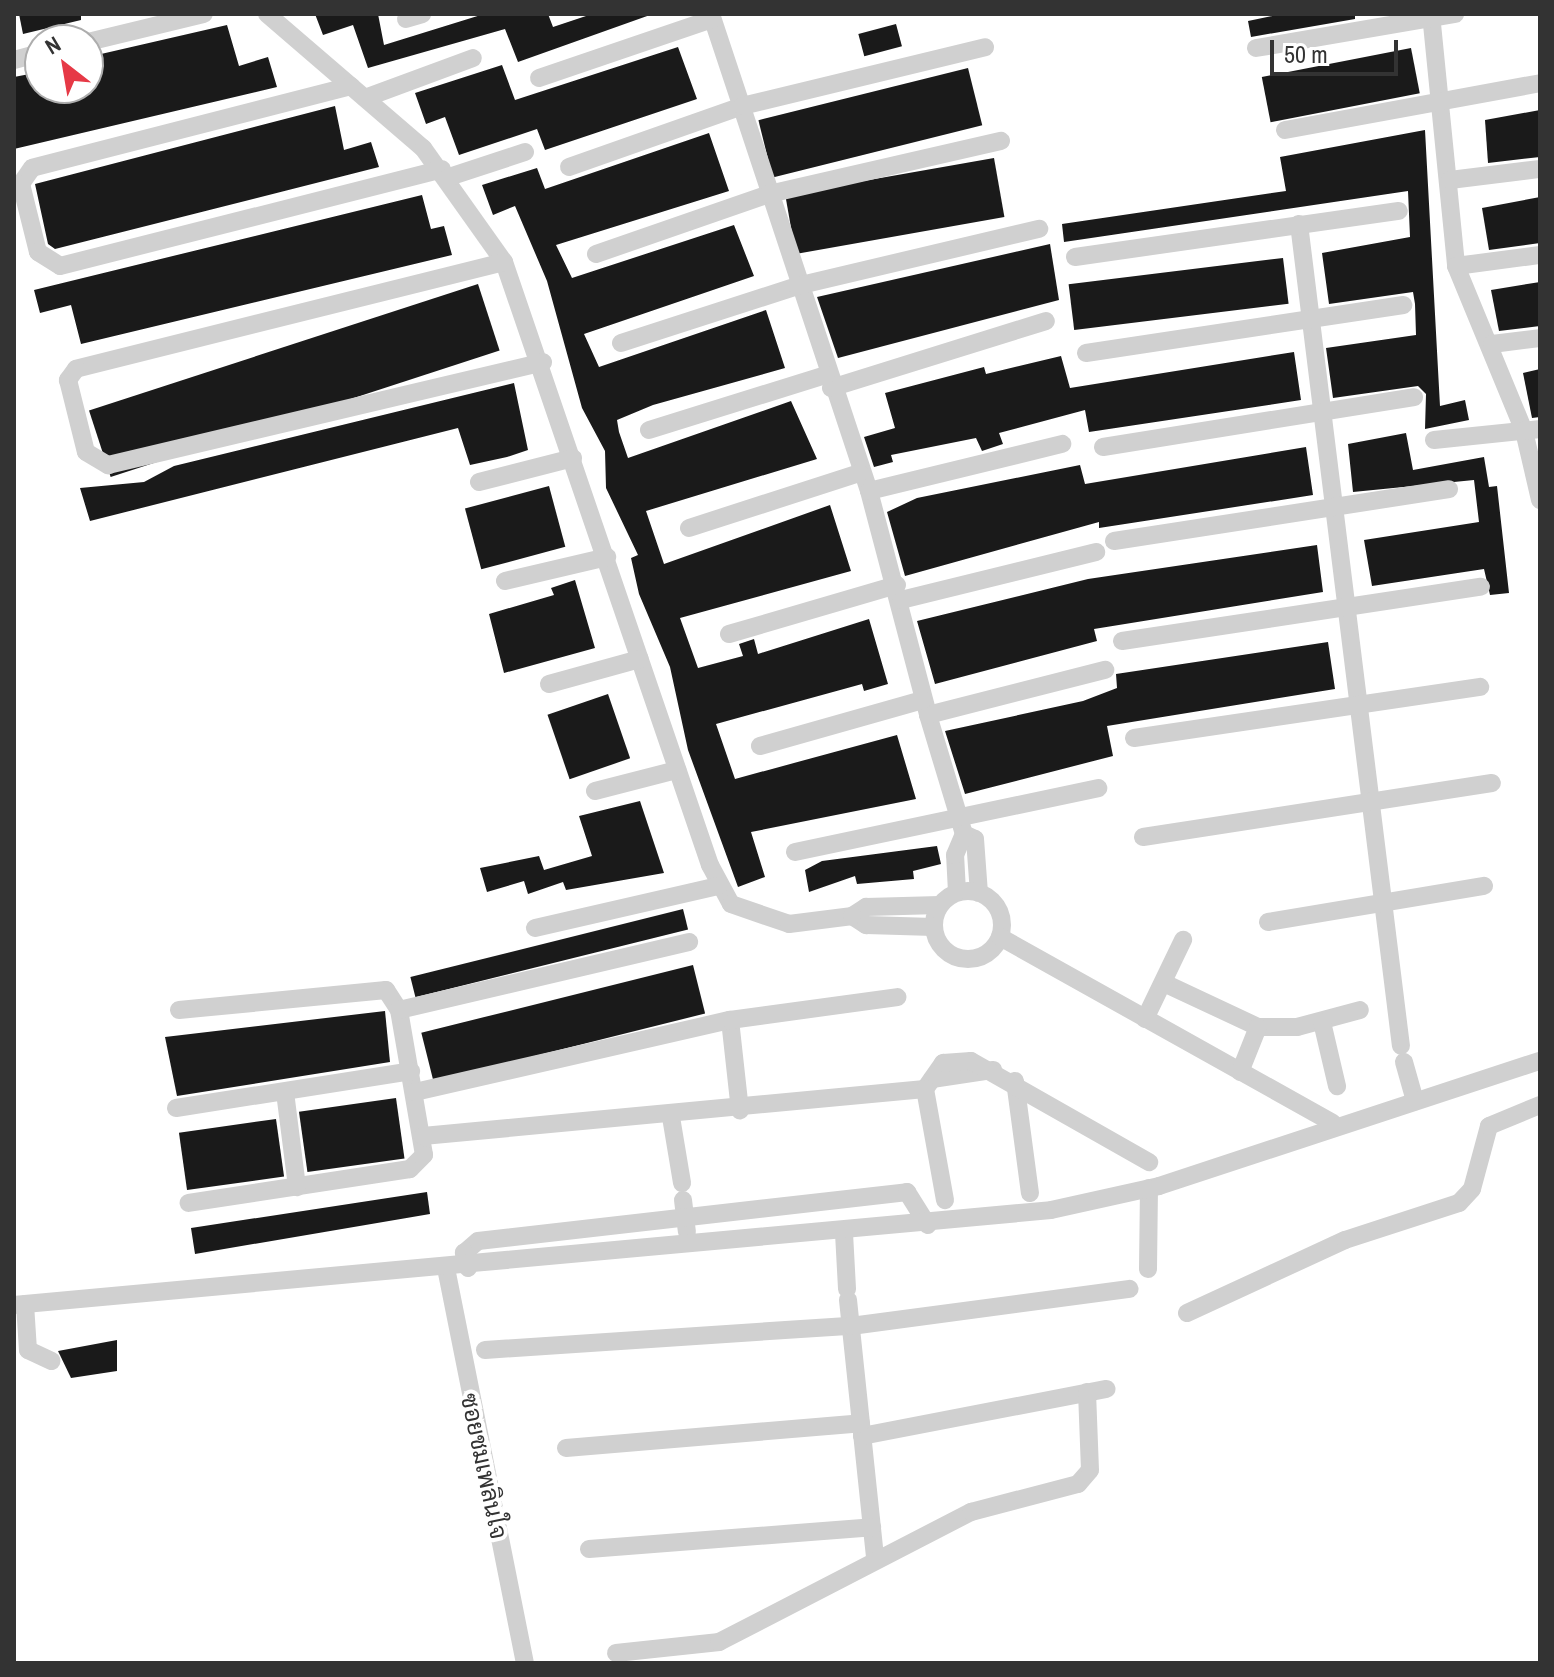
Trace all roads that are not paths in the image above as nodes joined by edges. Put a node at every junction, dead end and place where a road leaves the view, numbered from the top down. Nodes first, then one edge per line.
1 (204, 14) edge
2 (267, 14) edge
3 (1455, 14) edge
4 (712, 16) edge
5 (1431, 16) edge
6 (104, 38) edge
7 (985, 47) dead end
8 (1256, 48) dead end
9 (473, 58) dead end
10 (539, 78) dead end
11 (1540, 83) edge
12 (358, 92) junction
13 (1444, 104) junction
14 (742, 106) junction
15 (1285, 130) dead end
16 (1001, 141) dead end
17 (525, 152) dead end
18 (569, 167) dead end
19 (1540, 169) edge
20 (445, 173) junction
21 (1450, 180) junction
22 (769, 194) junction
23 (1399, 211) dead end
24 (1299, 224) junction
25 (1039, 229) dead end
26 (596, 254) dead end
27 (1540, 255) edge
28 (1075, 257) dead end
29 (504, 262) junction
30 (1456, 266) junction
31 (797, 286) junction
32 (1403, 305) dead end
33 (1306, 317) junction
34 (1046, 321) dead end
35 (1540, 338) edge
36 (621, 343) dead end
37 (1492, 344) junction
38 (1086, 353) dead end
39 (543, 362) junction
40 (829, 382) junction
41 (1414, 397) dead end
42 (1319, 411) junction
43 (649, 430) dead end
44 (1532, 430) edge
45 (1434, 440) dead end
46 (1062, 444) dead end
47 (1103, 447) dead end
48 (573, 458) junction
49 (859, 473) junction
50 (479, 482) dead end
51 (1449, 489) dead end
52 (869, 491) junction
53 (1540, 500) edge
54 (1334, 507) junction
55 (689, 528) dead end
56 (1114, 541) dead end
57 (1096, 552) dead end
58 (607, 557) junction
59 (505, 581) dead end
60 (1481, 587) dead end
61 (899, 593) junction
62 (1347, 604) junction
63 (729, 634) dead end
64 (1122, 641) dead end
65 (640, 659) junction
66 (1105, 670) dead end
67 (549, 684) dead end
68 (1480, 687) dead end
69 (925, 707) junction
70 (1359, 707) junction
71 (1134, 738) dead end
72 (760, 746) dead end
73 (677, 770) junction
74 (1492, 783) dead end
75 (1098, 788) dead end
76 (595, 791) dead end
77 (1370, 804) junction
78 (962, 827) junction
79 (1143, 837) dead end
80 (795, 852) dead end
81 (719, 886) junction
82 (1484, 886) dead end
83 (957, 892) junction
84 (979, 893) junction
85 (1381, 903) junction
86 (940, 905) junction
87 (852, 916) junction
88 (1268, 922) dead end
89 (934, 927) junction
90 (535, 928) dead end
91 (1000, 937) junction
92 (1183, 940) dead end
93 (689, 942) dead end
94 (1164, 983) junction
95 (897, 997) dead end
96 (179, 1010) dead end
97 (399, 1010) junction
98 (1360, 1010) dead end
99 (1145, 1019) junction
100 (730, 1020) junction
101 (1322, 1022) junction
102 (1258, 1027) junction
103 (1540, 1061) edge
104 (411, 1071) junction
105 (1240, 1072) junction
106 (1015, 1081) junction
107 (929, 1084) junction
108 (1337, 1086) dead end
109 (285, 1092) junction
110 (415, 1092) junction
111 (1415, 1101) junction
112 (1540, 1105) edge
113 (176, 1108) dead end
114 (740, 1110) junction
115 (671, 1117) junction
116 (1333, 1123) junction
117 (423, 1136) junction
118 (1149, 1162) dead end
119 (297, 1187) junction
120 (1030, 1193) dead end
121 (1148, 1196) junction
122 (945, 1200) dead end
123 (189, 1203) dead end
124 (685, 1220) junction
125 (928, 1225) junction
126 (843, 1242) junction
127 (689, 1246) junction
128 (446, 1268) junction
129 (468, 1268) junction
130 (1148, 1269) dead end
131 (1130, 1289) dead end
132 (21, 1309) edge
133 (1187, 1313) dead end
134 (851, 1326) junction
135 (485, 1350) dead end
136 (52, 1361) dead end
137 (1107, 1389) dead end
138 (1087, 1392) junction
139 (862, 1430) junction
140 (566, 1448) dead end
141 (872, 1527) junction
142 (589, 1549) dead end
143 (875, 1559) junction
144 (616, 1653) dead end
145 (525, 1663) edge

1 - 6 street
2 - 12 street
3 - 5 street
4 - 10 street
4 - 14 street
5 - 8 street
5 - 13 street
7 - 14 street
9 - 12 street
11 - 13 street
12 - 20 street
12 - 20 street
13 - 15 street
13 - 21 street
14 - 18 street
14 - 22 street
16 - 22 street
17 - 20 street
19 - 21 street
20 - 29 street
21 - 30 street
22 - 26 street
22 - 31 street
23 - 24 street
24 - 28 street
24 - 33 street
25 - 31 street
27 - 30 street
29 - 39 street
29 - 39 street
30 - 37 street
31 - 36 street
31 - 40 street
32 - 33 street
33 - 38 street
33 - 42 street
34 - 40 street
35 - 37 street
37 - 44 street
39 - 48 street
40 - 43 street
40 - 49 street
41 - 42 street
42 - 47 street
42 - 54 street
44 - 45 street
44 - 53 street
46 - 52 street
48 - 50 street
48 - 58 street
49 - 52 street
49 - 55 street
51 - 54 street
52 - 61 street
54 - 56 street
54 - 62 street
57 - 61 street
58 - 59 street
58 - 65 street
60 - 62 street
61 - 63 street
61 - 69 street
62 - 64 street
62 - 70 street
65 - 67 street
65 - 73 street
66 - 69 street
68 - 70 street
69 - 72 street
69 - 78 street
70 - 71 street
70 - 77 street
73 - 76 street
73 - 81 street
74 - 77 street
75 - 78 street
77 - 79 street
77 - 85 street
78 - 80 street
78 - 83 street
78 - 84 street
81 - 87 street
81 - 90 street
82 - 85 street
83 - 84 street
83 - 86 street
84 - 91 street
85 - 88 street
85 - 111 street
86 - 87 street
86 - 89 street
87 - 89 street
89 - 91 street
91 - 99 street
92 - 94 street
93 - 97 street
94 - 99 street
94 - 102 street
95 - 100 street
96 - 97 street
97 - 104 street
98 - 101 street
99 - 105 street
100 - 110 street
100 - 114 street
101 - 102 street
101 - 108 street
102 - 105 street
103 - 111 street
104 - 109 street
104 - 110 street
105 - 116 street
106 - 107 street
106 - 118 street
106 - 120 street
107 - 114 street
107 - 122 street
109 - 113 street
109 - 119 street
110 - 117 street
111 - 116 street
112 - 133 street
114 - 115 street
115 - 117 street
115 - 124 street
116 - 121 street
117 - 119 street
119 - 123 street
121 - 125 street
121 - 130 street
124 - 125 street
124 - 127 street
124 - 129 street
125 - 126 street
126 - 127 street
126 - 134 street
127 - 129 street
128 - 129 street
128 - 132 street
128 - 145 street, ซอยชมเพลินใจ
131 - 134 street
132 - 136 street
134 - 135 street
134 - 139 street
137 - 138 street
138 - 139 street
138 - 143 street
139 - 140 street
139 - 141 street
141 - 142 street
141 - 143 street
143 - 144 street

